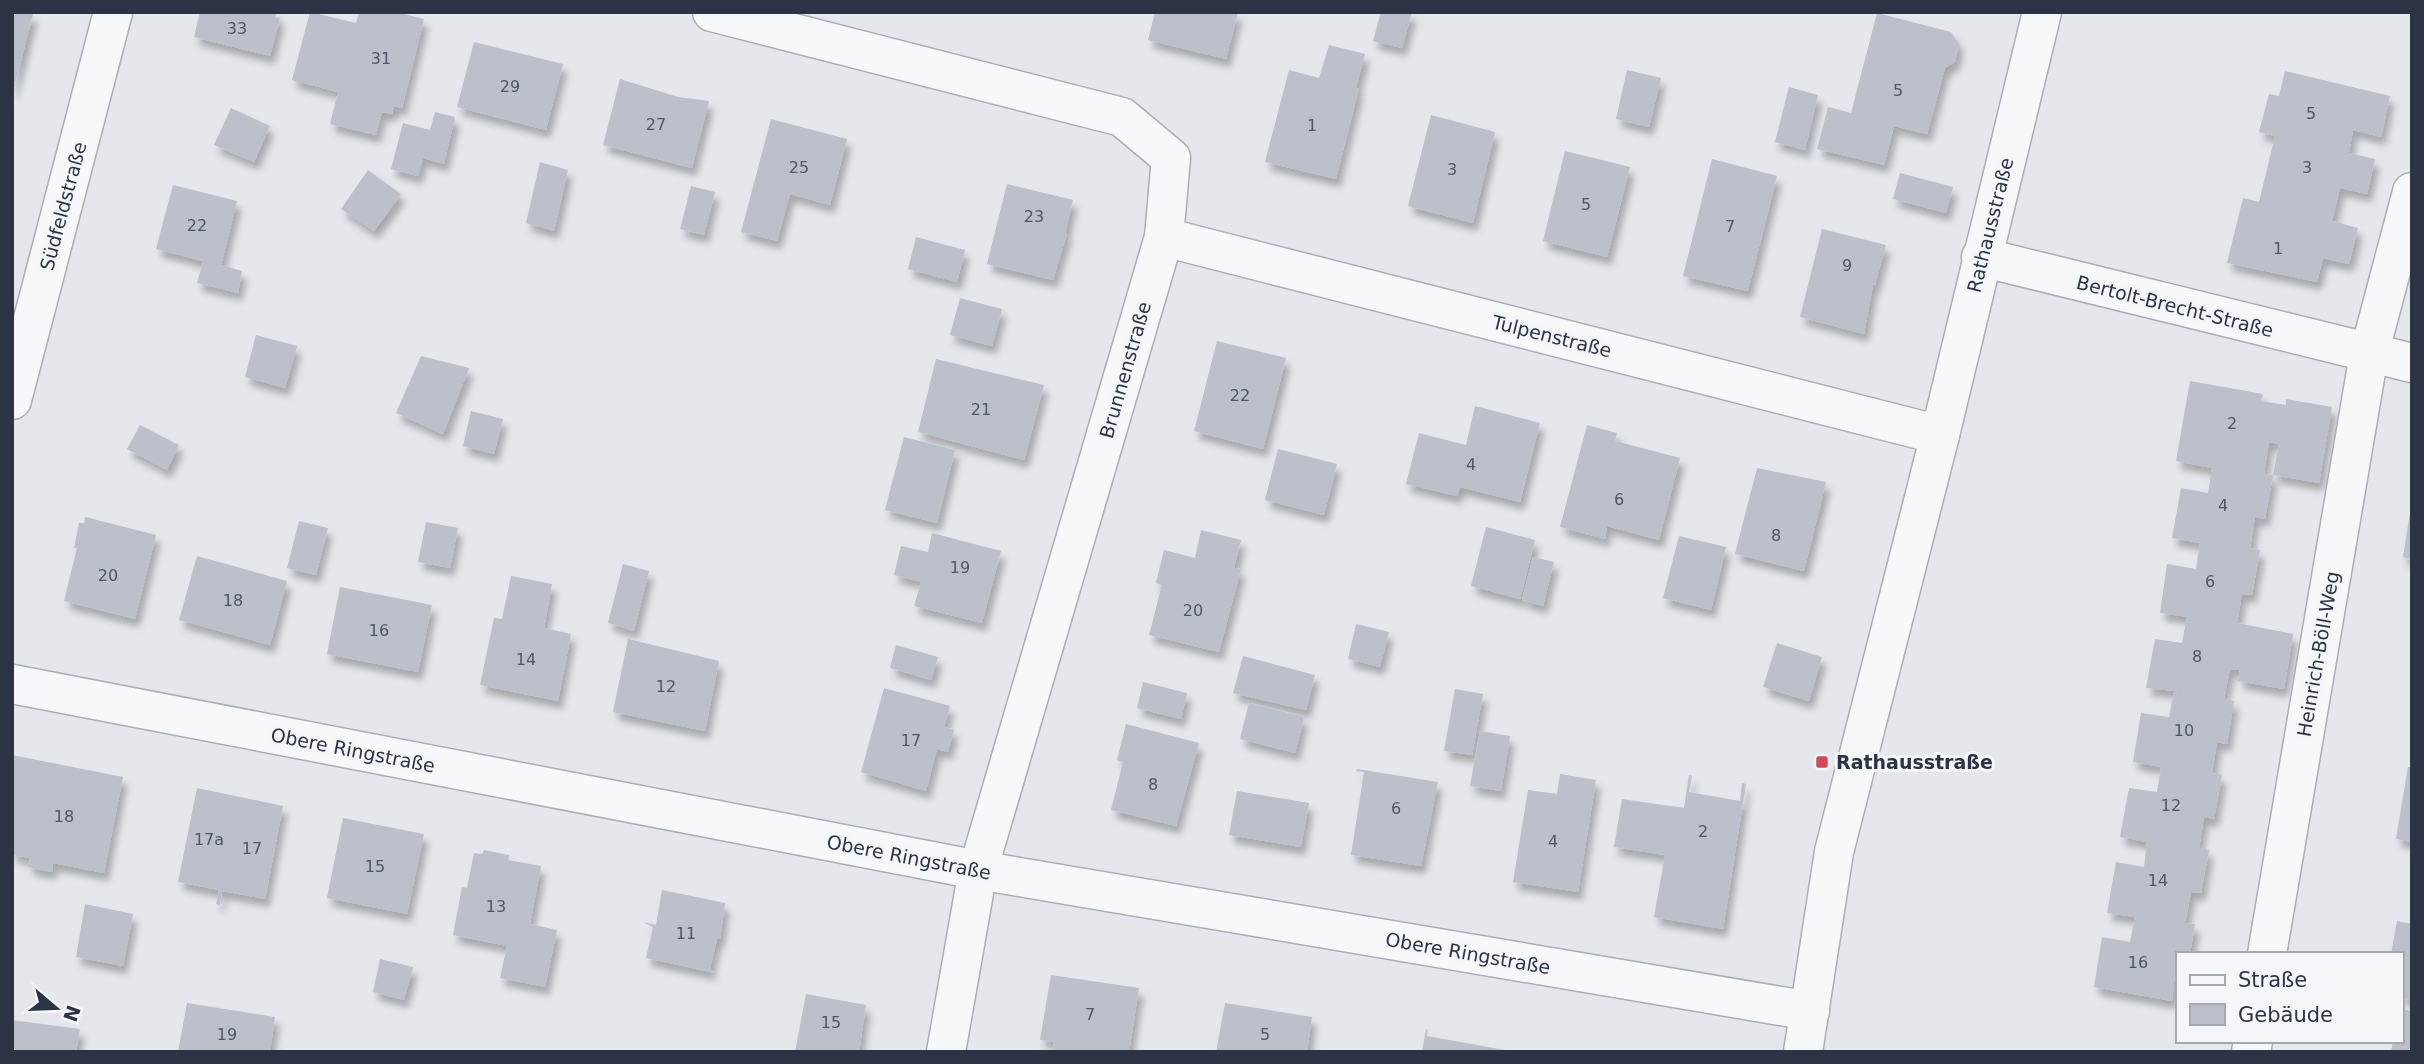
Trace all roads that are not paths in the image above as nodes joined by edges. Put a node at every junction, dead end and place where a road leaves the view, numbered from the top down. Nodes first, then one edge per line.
1 (113, 12) edge
2 (712, 12) edge
3 (2042, 12) edge
4 (2412, 192) edge
5 (1164, 237) junction
6 (1981, 257) junction
7 (2369, 354) junction
8 (2412, 363) edge
9 (12, 400) edge
10 (1940, 435) junction
11 (12, 684) edge
12 (978, 870) junction
13 (2267, 952) edge
14 (1810, 1011) junction
15 (946, 1052) edge
16 (1803, 1052) edge

1 - 9 street, Südfeldstraße
2 - 5 street, Brunnenstraße
3 - 6 street, Rathausstraße
4 - 7 street
5 - 10 street, Tulpenstraße
5 - 12 street, Brunnenstraße
6 - 7 street, Bertolt-Brecht-Straße
6 - 10 street, Rathausstraße
7 - 8 street, Bertolt-Brecht-Straße
7 - 13 street, Heinrich-Böll-Weg
10 - 14 street, Rathausstraße
11 - 12 street, Obere Ringstraße
12 - 14 street, Obere Ringstraße
12 - 15 street, Brunnenstraße
14 - 16 street, Rathausstraße

